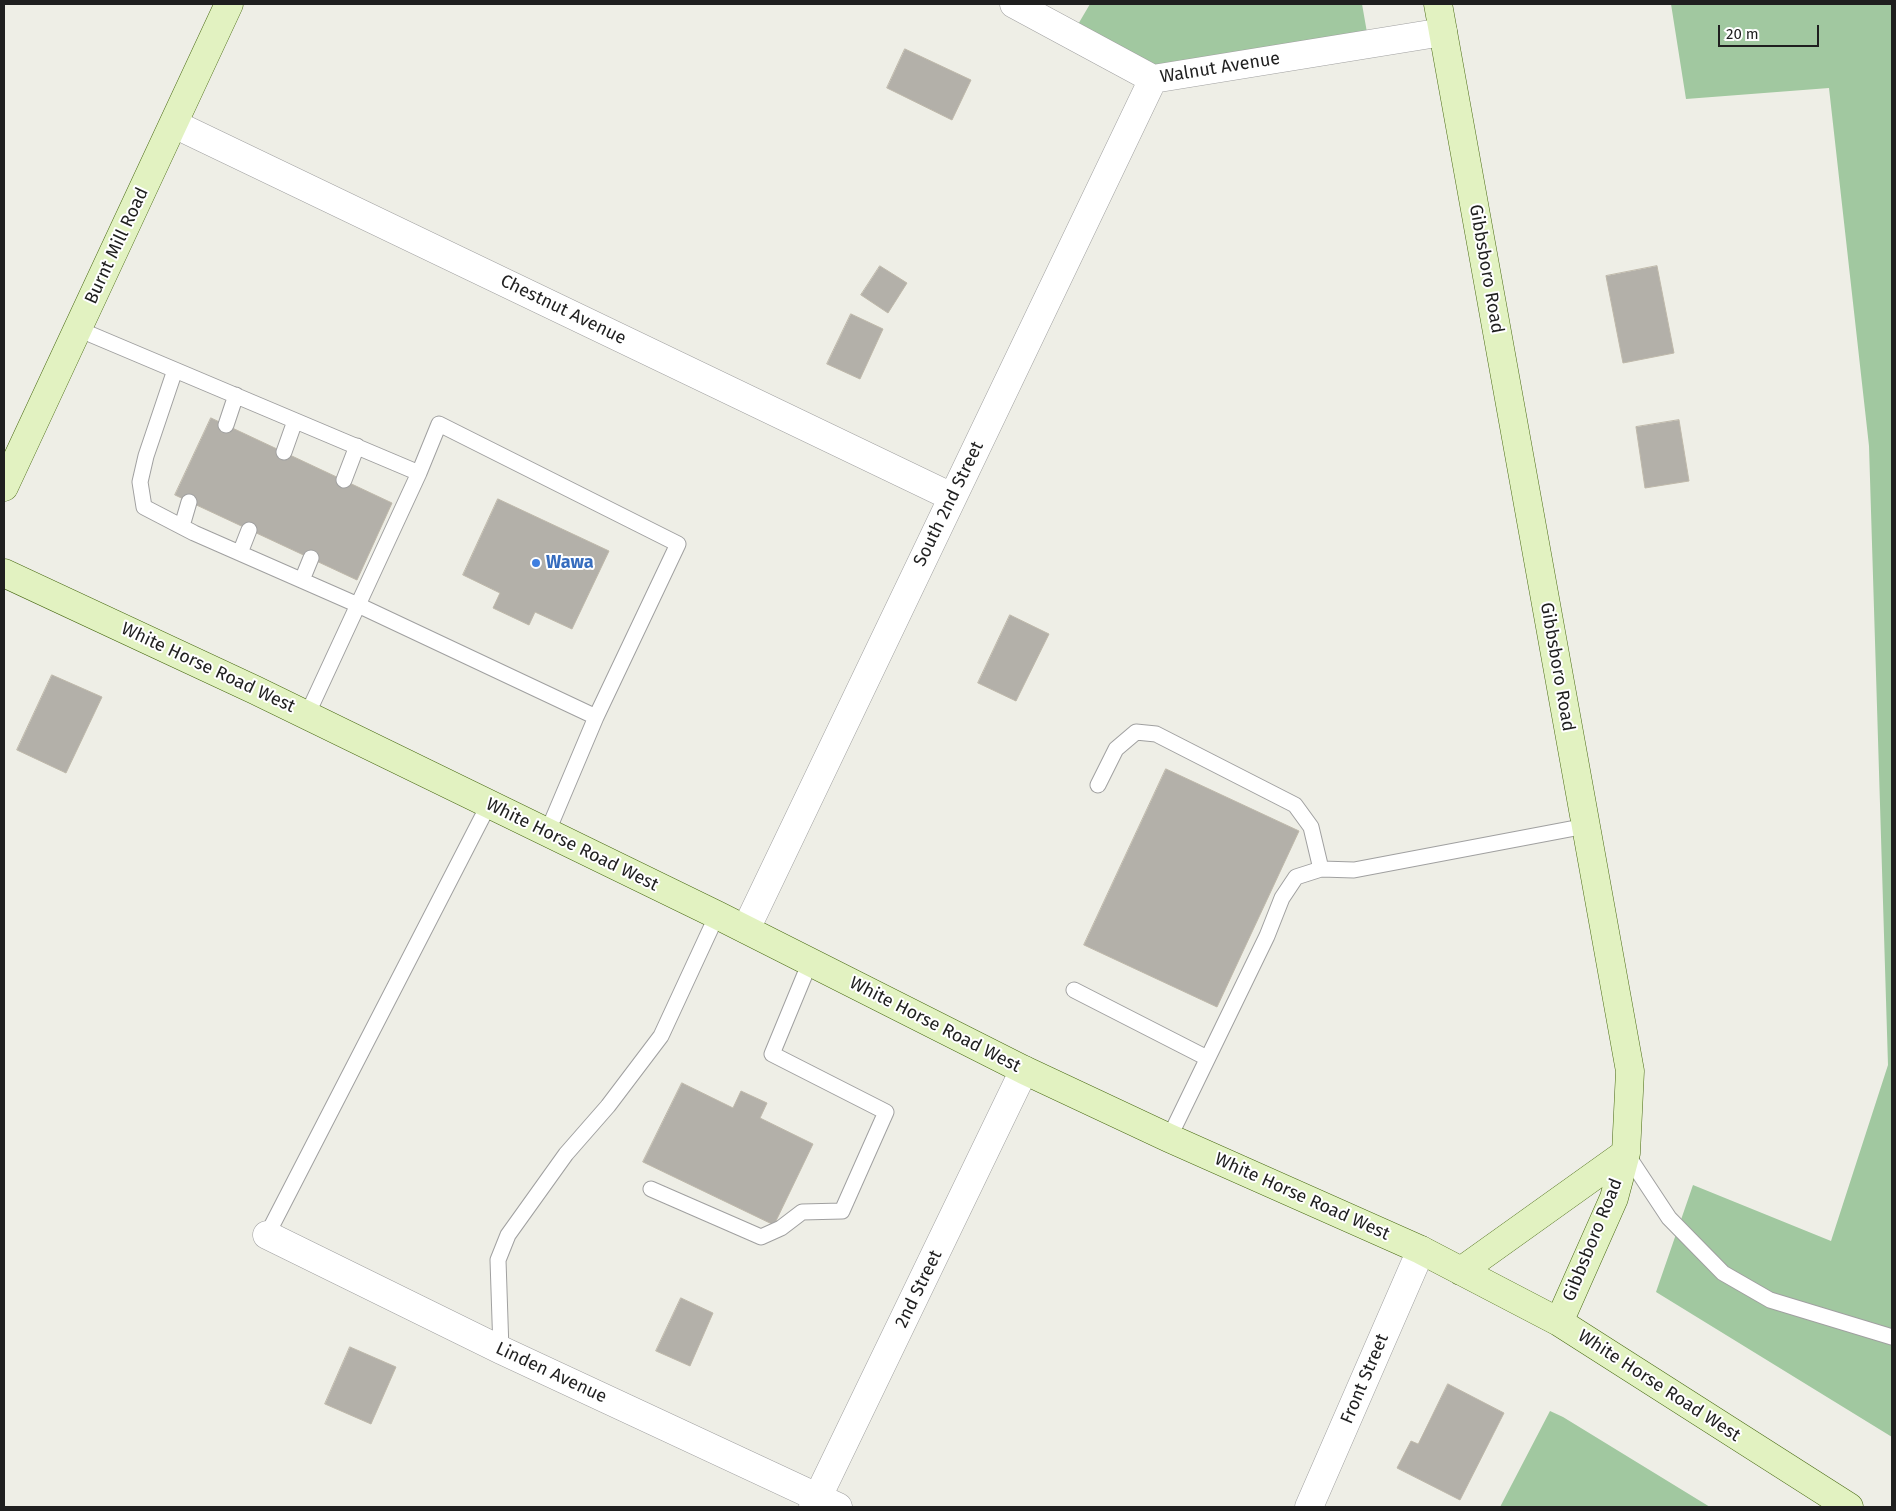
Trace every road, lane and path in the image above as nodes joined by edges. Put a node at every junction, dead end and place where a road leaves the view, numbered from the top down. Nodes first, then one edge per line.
1 (229, 4) edge
2 (1014, 4) edge
3 (1438, 4) edge
4 (1443, 32) junction
5 (1153, 79) junction
6 (174, 124) junction
7 (78, 329) junction
8 (176, 370) junction
9 (236, 395) junction
10 (295, 421) junction
11 (226, 425) dead end
12 (357, 446) junction
13 (284, 452) dead end
14 (419, 473) junction
15 (344, 480) dead end
16 (4, 487) edge
17 (952, 497) junction
18 (188, 502) dead end
19 (182, 526) junction
20 (249, 530) dead end
21 (240, 553) junction
22 (311, 558) dead end
23 (4, 573) edge
24 (302, 580) junction
25 (358, 605) junction
26 (307, 716) junction
27 (596, 717) junction
28 (1098, 785) dead end
29 (489, 804) junction
30 (1586, 826) junction
31 (547, 832) junction
32 (1321, 869) junction
33 (717, 915) junction
34 (746, 929) junction
35 (810, 962) junction
36 (1074, 990) dead end
37 (1207, 1058) junction
38 (1024, 1070) junction
39 (1169, 1138) junction
40 (1626, 1154) junction
41 (651, 1189) dead end
42 (267, 1234) joint
43 (1421, 1250) junction
44 (1461, 1271) junction
45 (1560, 1322) junction
46 (1892, 1337) edge
47 (501, 1350) junction
48 (823, 1504) edge
49 (1309, 1507) edge
50 (1849, 1507) edge

1 - 6 main road, Burnt Mill Road
2 - 5 street, Walnut Avenue
3 - 4 main road, Gibbsboro Road
4 - 5 street, Walnut Avenue
4 - 30 main road, Gibbsboro Road
5 - 17 street, South 2nd Street
6 - 7 main road, Burnt Mill Road
6 - 17 street, Chestnut Avenue
7 - 8 lane
7 - 16 main road, Burnt Mill Road
8 - 9 lane
8 - 19 lane
9 - 10 lane
9 - 11 lane
10 - 12 lane
10 - 13 lane
12 - 14 lane
12 - 15 lane
14 - 25 lane
14 - 27 lane
17 - 34 street, South 2nd Street
18 - 19 lane
19 - 21 lane
20 - 21 lane
21 - 24 lane
22 - 24 lane
23 - 26 main road, White Horse Road West
24 - 25 lane
25 - 26 lane
25 - 27 lane
26 - 29 main road, White Horse Road West
27 - 31 lane
28 - 32 lane
29 - 31 main road, White Horse Road West
29 - 42 lane
30 - 32 lane
30 - 40 main road, Gibbsboro Road
31 - 33 main road, White Horse Road West
32 - 37 lane
33 - 34 main road, White Horse Road West
33 - 47 lane
34 - 35 main road, White Horse Road West
35 - 38 main road, White Horse Road West
35 - 41 lane
36 - 37 lane
37 - 39 lane
38 - 39 main road, White Horse Road West
38 - 48 street, 2nd Street
39 - 43 main road, White Horse Road West
40 - 44 main road
40 - 45 main road, Gibbsboro Road
40 - 46 lane
42 - 47 street, Linden Avenue
43 - 44 main road, White Horse Road West
43 - 49 street, Front Street
44 - 45 main road, White Horse Road West
45 - 50 main road, White Horse Road West
47 - 48 street, Linden Avenue

